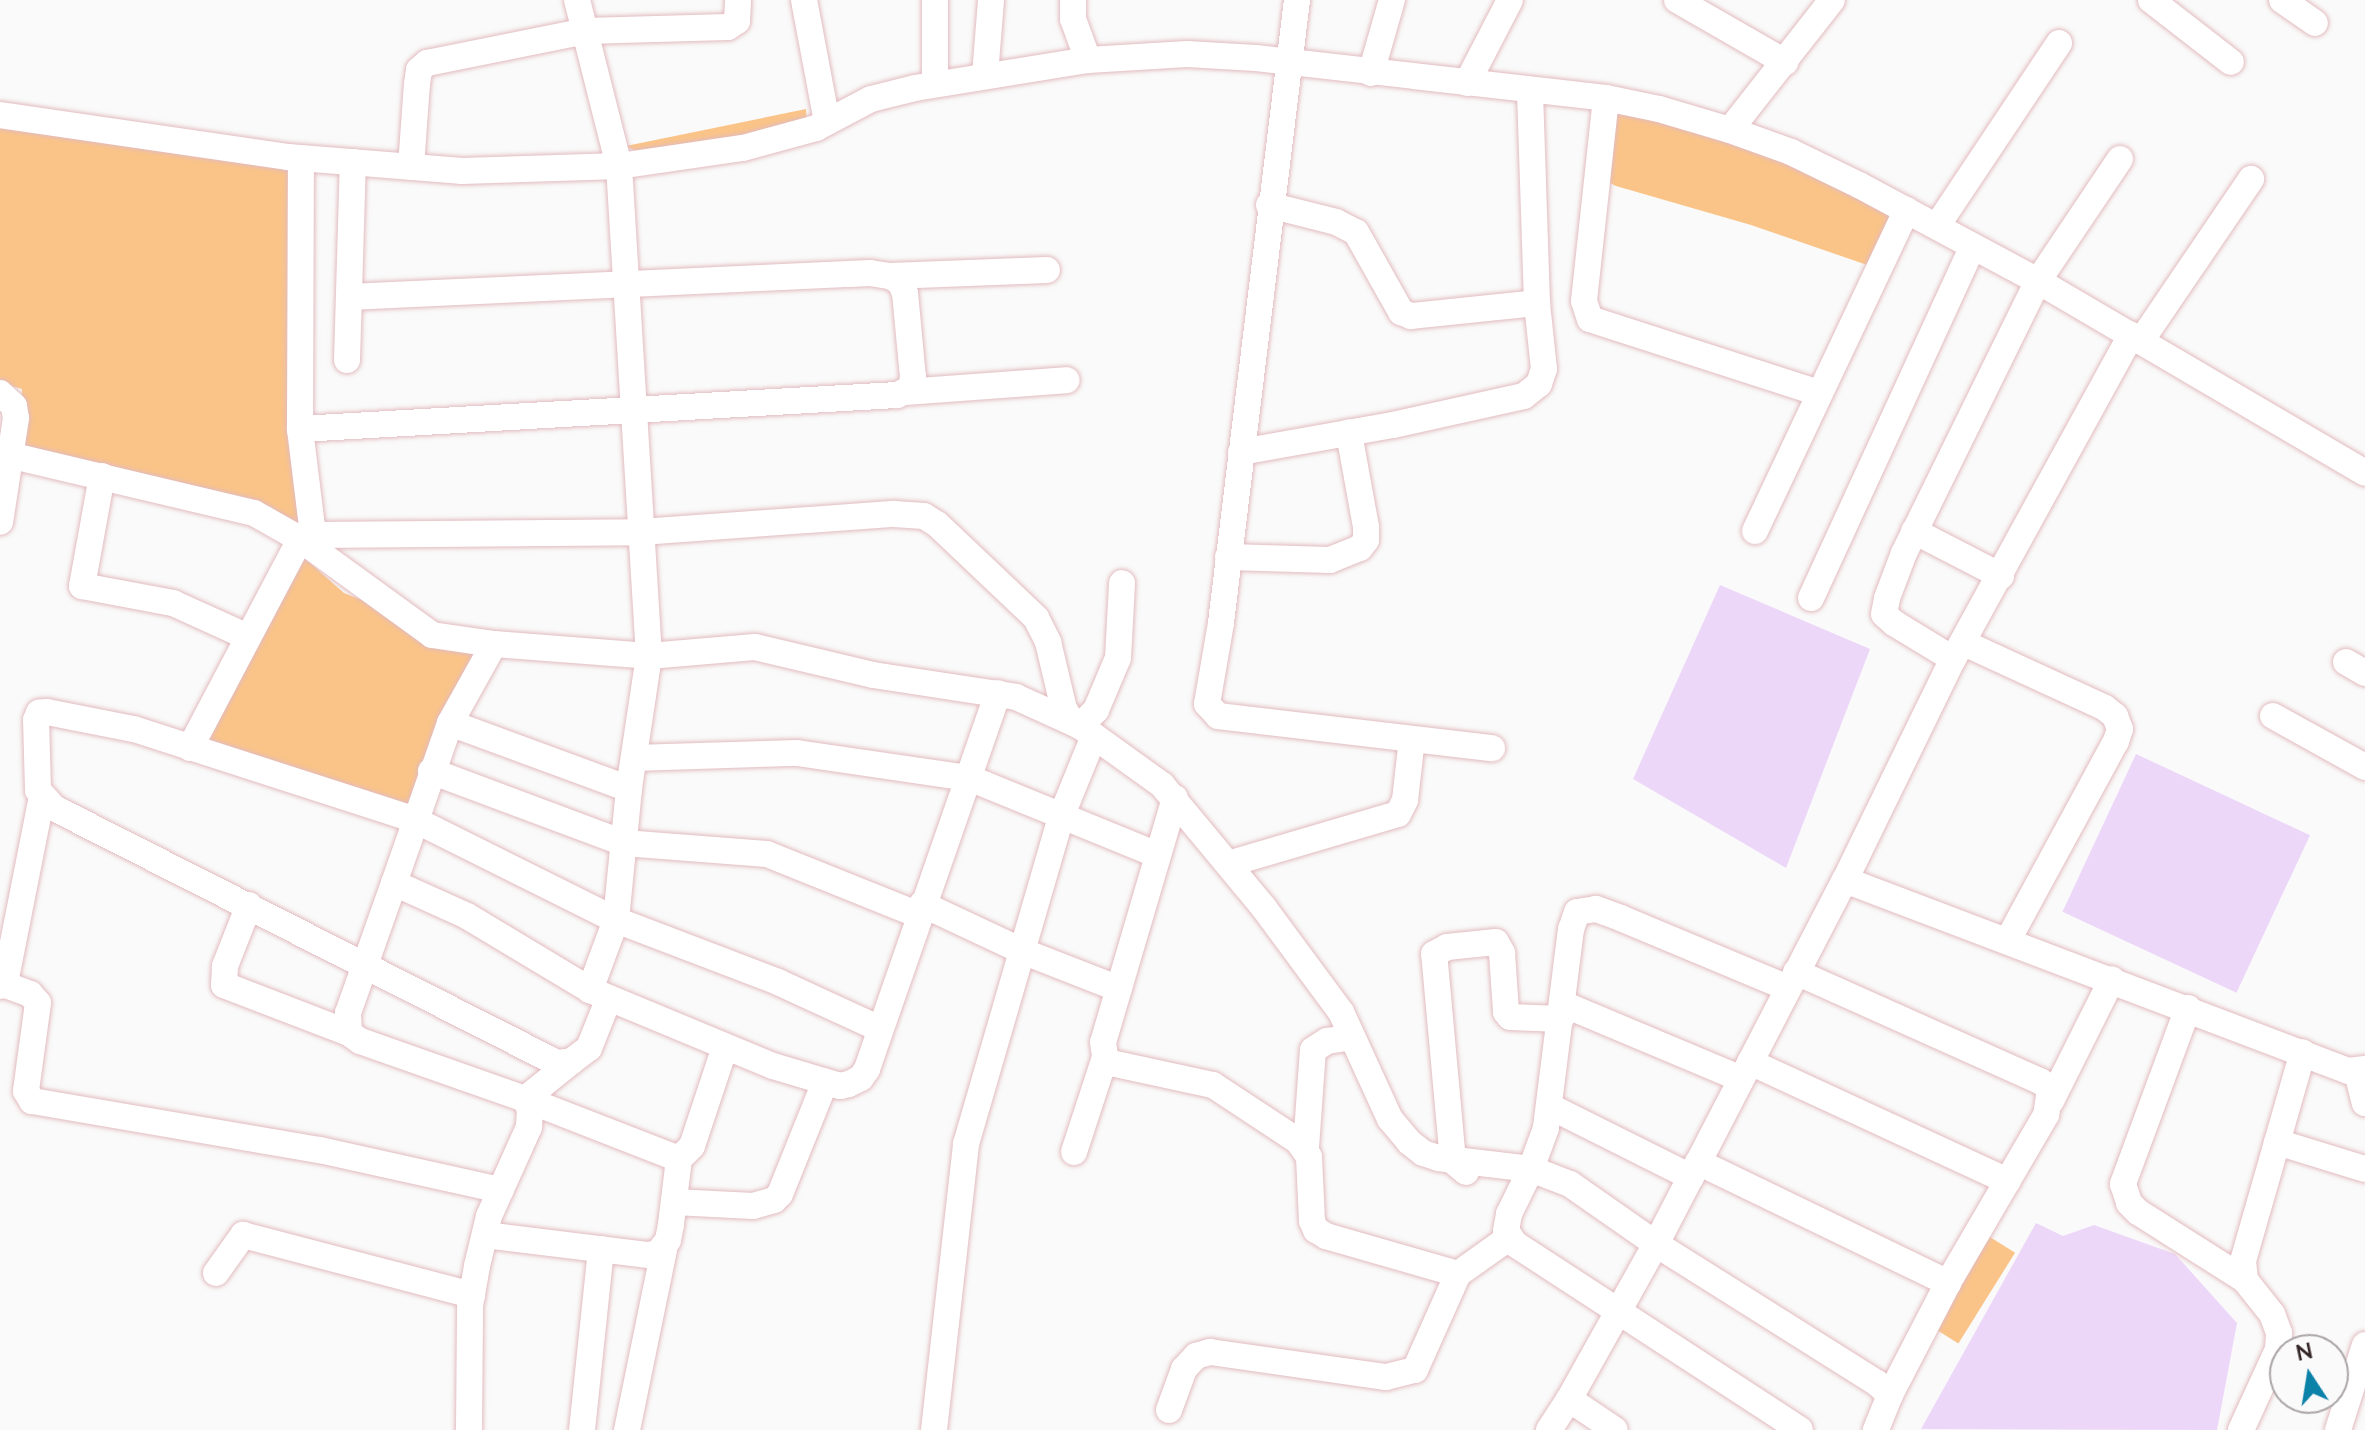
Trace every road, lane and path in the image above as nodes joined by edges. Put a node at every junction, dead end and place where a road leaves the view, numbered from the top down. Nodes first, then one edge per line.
1 (577, 0) edge
2 (738, 0) edge
3 (804, 0) edge
4 (935, 0) edge
5 (991, 0) edge
6 (1073, 0) edge
7 (1297, 0) edge
8 (1392, 0) edge
9 (1510, 0) edge
10 (1677, 0) edge
11 (1832, 0) edge
12 (2151, 0) edge
13 (2282, 0) edge
14 (2315, 23) dead end
15 (585, 31) junction
16 (2059, 43) dead end
17 (1088, 60) junction
18 (1785, 62) junction
19 (2231, 62) dead end
20 (1286, 64) junction
21 (1371, 73) junction
22 (985, 75) junction
23 (1467, 83) junction
24 (935, 84) junction
25 (1530, 90) junction
26 (1606, 98) junction
27 (0, 115) edge
28 (827, 122) junction
29 (1730, 130) junction
30 (301, 158) junction
31 (2120, 159) dead end
32 (353, 162) junction
33 (619, 166) junction
34 (411, 167) junction
35 (2251, 179) dead end
36 (1269, 205) junction
37 (1907, 210) junction
38 (1937, 226) junction
39 (1973, 246) junction
40 (1047, 270) dead end
41 (890, 276) junction
42 (2038, 281) junction
43 (627, 286) junction
44 (349, 297) junction
45 (1537, 303) junction
46 (2136, 338) junction
47 (347, 360) dead end
48 (1067, 380) dead end
49 (905, 392) junction
50 (0, 393) edge
51 (1819, 393) junction
52 (634, 411) junction
53 (300, 429) junction
54 (1349, 433) junction
55 (1241, 452) junction
56 (13, 456) junction
57 (2365, 473) edge
58 (102, 476) junction
59 (0, 522) edge
60 (1755, 531) dead end
61 (1914, 531) junction
62 (641, 532) junction
63 (306, 537) junction
64 (1228, 557) junction
65 (2001, 576) junction
66 (1122, 583) dead end
67 (1811, 598) dead end
68 (248, 637) junction
69 (494, 644) junction
70 (1959, 651) junction
71 (649, 656) junction
72 (998, 693) junction
73 (2273, 716) dead end
74 (450, 723) junction
75 (1087, 731) junction
76 (1412, 739) junction
77 (190, 748) junction
78 (1492, 748) dead end
79 (634, 758) junction
80 (2365, 767) edge
81 (431, 771) junction
82 (969, 778) junction
83 (629, 789) junction
84 (42, 797) junction
85 (1175, 798) junction
86 (1061, 817) junction
87 (415, 820) junction
88 (624, 843) junction
89 (1158, 855) junction
90 (1228, 864) junction
91 (1845, 880) junction
92 (394, 883) junction
93 (249, 905) junction
94 (920, 910) junction
95 (616, 920) junction
96 (2008, 940) junction
97 (1022, 951) junction
98 (367, 964) junction
99 (2112, 979) junction
100 (1792, 980) junction
101 (2, 985) edge
102 (1119, 989) junction
103 (599, 994) junction
104 (2188, 1008) junction
105 (1562, 1012) junction
106 (880, 1029) junction
107 (349, 1033) junction
108 (1352, 1037) junction
109 (725, 1047) junction
110 (2303, 1052) junction
111 (1105, 1057) junction
112 (572, 1061) junction
113 (2361, 1070) edge
114 (1745, 1071) junction
115 (825, 1082) junction
116 (525, 1099) junction
117 (2051, 1101) junction
118 (2365, 1103) edge
119 (1549, 1106) junction
120 (2277, 1142) junction
121 (1306, 1147) junction
122 (1074, 1152) dead end
123 (679, 1159) junction
124 (1531, 1169) junction
125 (1695, 1169) junction
126 (2365, 1169) edge
127 (1462, 1170) junction
128 (2008, 1181) junction
129 (501, 1190) junction
130 (674, 1202) junction
131 (485, 1235) junction
132 (1510, 1237) junction
133 (1656, 1244) junction
134 (601, 1249) junction
135 (664, 1249) junction
136 (216, 1273) dead end
137 (1458, 1274) junction
138 (2245, 1280) junction
139 (1948, 1283) junction
140 (472, 1295) junction
141 (1620, 1310) junction
142 (2365, 1345) edge
143 (1890, 1395) junction
144 (1567, 1403) junction
145 (1169, 1410) dead end
146 (587, 1429) edge
147 (469, 1430) edge
148 (627, 1430) edge
149 (934, 1430) edge
150 (1549, 1430) edge
151 (1615, 1430) edge
152 (1800, 1430) edge
153 (1876, 1430) edge
154 (2241, 1430) edge
155 (2338, 1430) edge

1 - 15 street
2 - 15 street
3 - 28 street
4 - 24 street
5 - 22 street
6 - 17 street
7 - 20 street
8 - 21 street
9 - 23 street
10 - 18 street
11 - 18 street
12 - 19 street
13 - 14 street
15 - 33 street
15 - 34 street
16 - 38 street
17 - 20 street
17 - 22 street
18 - 29 street
20 - 21 street
20 - 36 street
21 - 23 street
22 - 24 street
23 - 25 street
24 - 28 street
25 - 26 street
25 - 45 street
26 - 29 street
26 - 51 street
27 - 30 street
28 - 33 street
29 - 37 street
30 - 32 street
30 - 53 street
31 - 42 street
32 - 34 street
32 - 44 street
33 - 34 street
33 - 43 street
35 - 46 street
36 - 45 street
36 - 55 street
37 - 38 street
37 - 51 street
38 - 39 street
39 - 42 street
39 - 67 street
40 - 41 street
41 - 43 street
41 - 49 street
42 - 46 street
42 - 61 street
43 - 44 street
43 - 52 street
44 - 47 street
45 - 54 street
46 - 57 street
46 - 65 street
48 - 49 street
49 - 52 street
50 - 56 street
51 - 60 street
52 - 53 street
52 - 62 street
53 - 63 street
54 - 55 street
54 - 64 street
55 - 64 street
56 - 58 street
56 - 59 street
58 - 63 street
58 - 68 street
61 - 65 street
61 - 70 street
62 - 63 street
62 - 71 street
62 - 75 street
63 - 68 street
63 - 69 street
64 - 76 street
65 - 70 street
66 - 75 street
68 - 77 street
69 - 71 street
69 - 74 street
70 - 91 street
70 - 96 street
71 - 72 street
71 - 79 street
72 - 75 street
72 - 82 street
73 - 80 street
74 - 81 street
74 - 83 street
75 - 85 street
75 - 86 street
76 - 78 street
76 - 90 street
77 - 84 street
77 - 87 street
79 - 82 street
79 - 83 street
81 - 87 street
81 - 88 street
82 - 86 street
82 - 94 street
83 - 88 street
84 - 93 street
84 - 101 street
85 - 89 street
85 - 90 street
86 - 89 street
86 - 97 street
87 - 92 street
87 - 95 street
88 - 94 street
88 - 95 street
89 - 102 street
90 - 108 street
91 - 96 street
91 - 100 street
92 - 98 street
92 - 103 street
93 - 98 street
93 - 107 street
94 - 97 street
94 - 106 street
95 - 103 street
95 - 106 street
96 - 99 street
97 - 102 street
97 - 149 street
98 - 107 street
98 - 112 street
99 - 104 street
99 - 117 street
100 - 105 street
100 - 114 street
100 - 117 street
101 - 129 street
102 - 111 street
103 - 109 street
103 - 112 street
104 - 110 street
104 - 138 street
105 - 114 street
105 - 119 street
105 - 127 street
106 - 115 street
107 - 116 street
108 - 121 street
108 - 127 street
109 - 115 street
109 - 123 street
110 - 113 street
110 - 120 street
111 - 121 street
111 - 122 street
112 - 116 street
113 - 118 street
114 - 125 street
114 - 128 street
115 - 130 street
116 - 123 street
116 - 129 street
117 - 128 street
119 - 124 street
119 - 125 street
120 - 126 street
120 - 138 street
121 - 137 street
123 - 130 street
124 - 127 street
124 - 132 street
124 - 133 street
125 - 133 street
125 - 139 street
128 - 139 street
129 - 131 street
130 - 135 street
131 - 134 street
131 - 140 street
132 - 137 street
132 - 141 street
133 - 141 street
133 - 143 street
134 - 135 street
134 - 146 street
135 - 148 street
136 - 140 street
137 - 145 street
138 - 154 street
139 - 143 street
140 - 147 street
141 - 144 street
141 - 152 street
142 - 155 street
143 - 153 street
144 - 150 street
144 - 151 street

